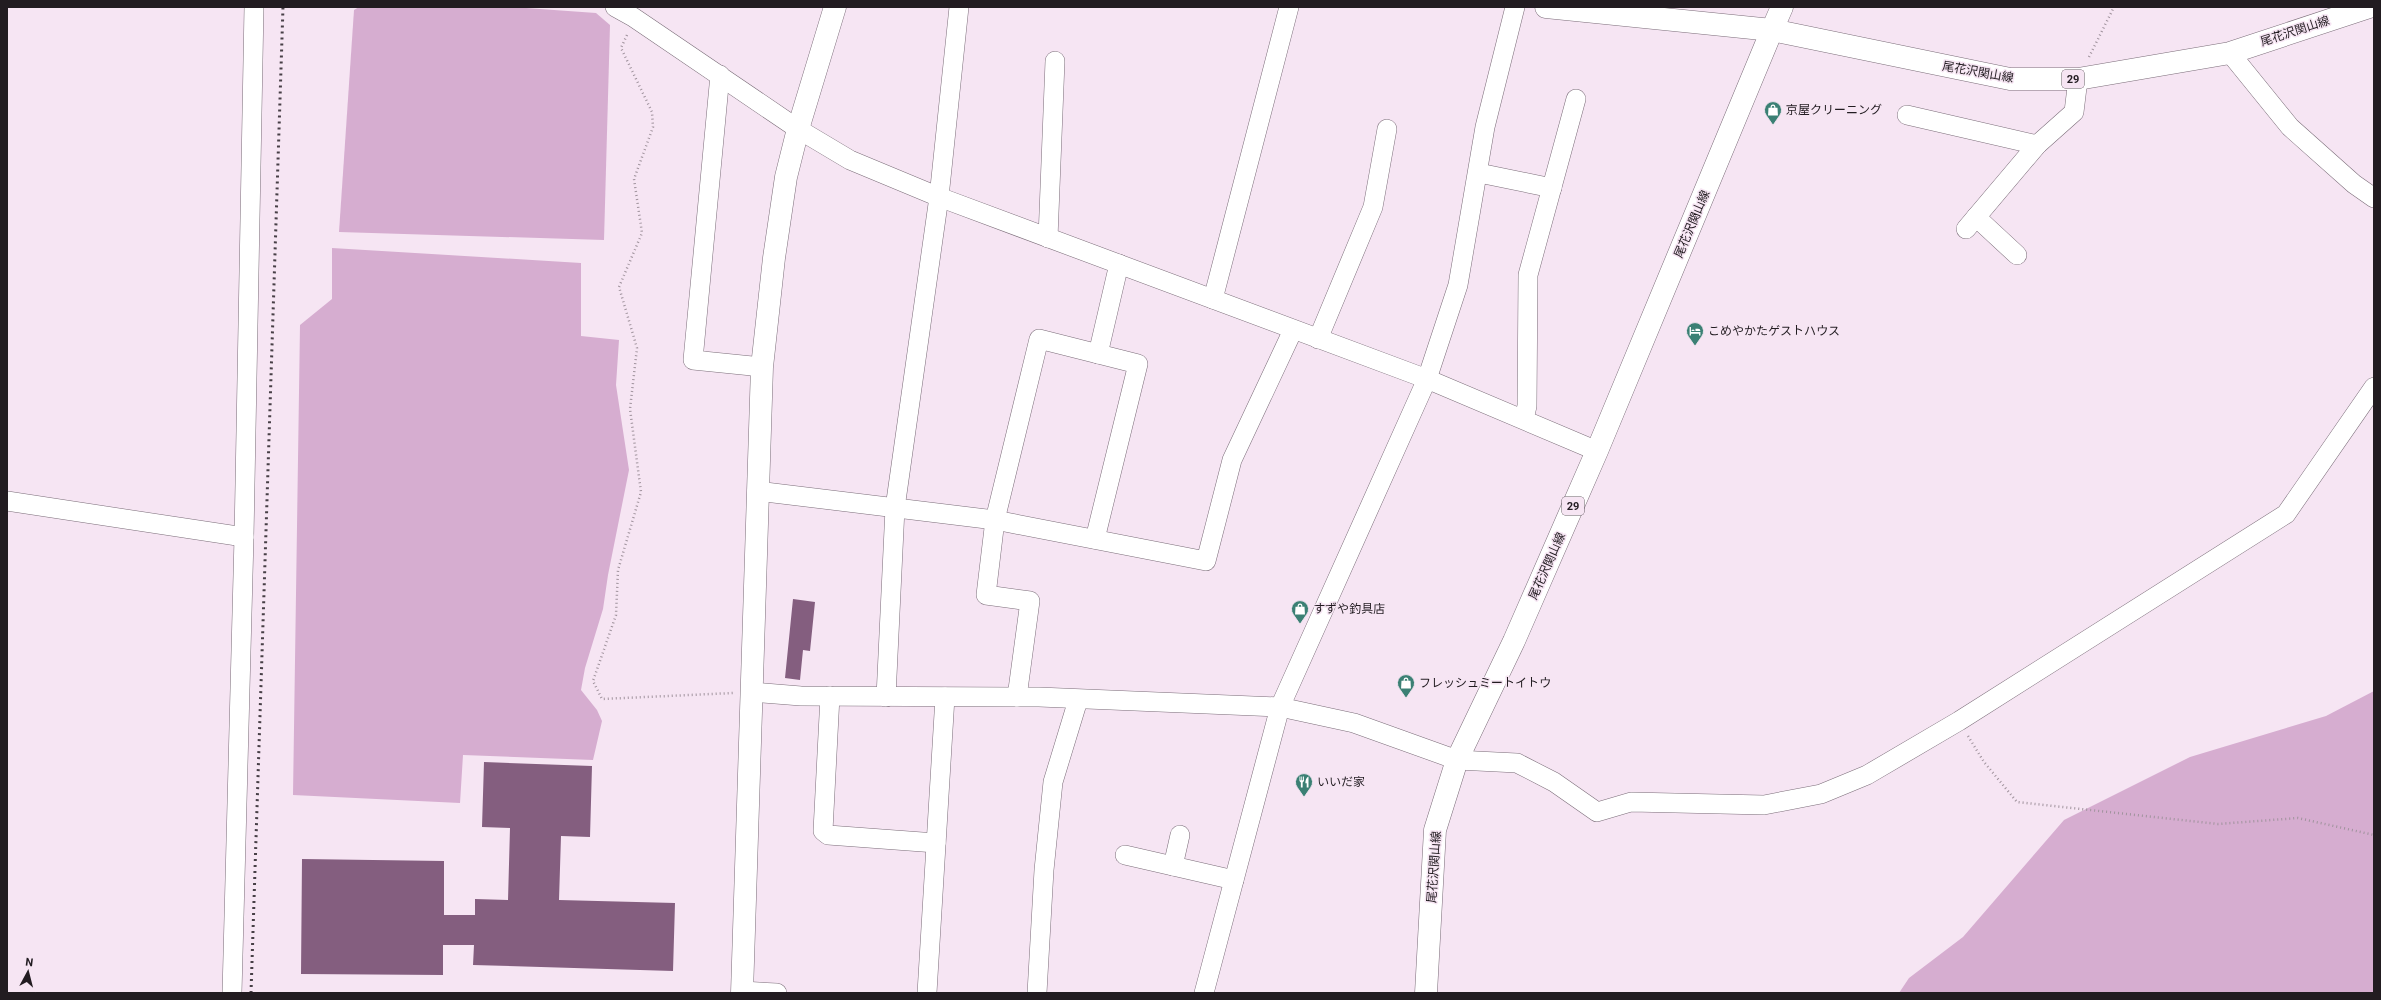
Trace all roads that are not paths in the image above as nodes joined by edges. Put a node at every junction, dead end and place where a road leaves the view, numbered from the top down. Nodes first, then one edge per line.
1 (254, 7) edge
2 (615, 7) edge
3 (835, 7) edge
4 (959, 7) edge
5 (1289, 7) edge
6 (1515, 7) edge
7 (1546, 7) edge
8 (1782, 7) edge
9 (2369, 7) edge
10 (1772, 30) junction
11 (2230, 53) junction
12 (1055, 62) dead end
13 (720, 75) junction
14 (2078, 79) junction
15 (1576, 99) dead end
16 (1907, 115) dead end
17 (798, 129) junction
18 (1387, 129) dead end
19 (2037, 145) junction
20 (1479, 173) junction
21 (1552, 188) junction
22 (940, 197) junction
23 (2374, 198) edge
24 (1048, 238) junction
25 (2017, 255) dead end
26 (1119, 264) junction
27 (1213, 299) junction
28 (1293, 330) junction
29 (1318, 339) junction
30 (1098, 354) junction
31 (762, 367) junction
32 (1427, 379) junction
33 (2374, 387) edge
34 (1524, 419) junction
35 (1597, 451) junction
36 (757, 491) junction
37 (7, 501) edge
38 (895, 508) junction
39 (995, 520) junction
40 (244, 537) junction
41 (1095, 539) junction
42 (751, 692) junction
43 (830, 696) junction
44 (886, 697) junction
45 (945, 697) junction
46 (1017, 697) junction
47 (1078, 700) junction
48 (1280, 707) junction
49 (1457, 760) junction
50 (1180, 835) dead end
51 (936, 843) junction
52 (1125, 855) dead end
53 (1173, 866) junction
54 (1234, 880) junction
55 (742, 992) edge
56 (232, 993) edge
57 (778, 993) edge
58 (927, 993) edge
59 (1037, 993) edge
60 (1204, 993) edge
61 (1426, 993) edge

1 - 40 street
2 - 13 street
3 - 17 main road
4 - 22 street
5 - 27 street
6 - 20 street
7 - 10 main road
8 - 10 main road
9 - 11 main road, 尾花沢関山線 / 29
10 - 14 main road, 尾花沢関山線 / 29
10 - 35 main road, 尾花沢関山線 / 29
11 - 14 main road, 尾花沢関山線 / 29
11 - 23 street
12 - 24 street
13 - 17 street
13 - 31 street
14 - 19 street
15 - 21 street
16 - 19 street
17 - 22 street
17 - 31 main road
18 - 29 street
19 - 25 street
20 - 21 street
20 - 32 street
21 - 34 street
22 - 24 street
22 - 38 street
24 - 26 street
26 - 27 street
26 - 30 street
27 - 28 street
28 - 29 street
28 - 41 street
29 - 32 street
30 - 39 street
30 - 41 street
31 - 36 main road
32 - 34 street
32 - 48 street
33 - 49 street
34 - 35 street
35 - 49 main road, 尾花沢関山線 / 29
36 - 38 street
36 - 42 main road
37 - 40 street
38 - 39 street
38 - 44 street
39 - 41 street
39 - 46 street
40 - 56 street
42 - 43 street
42 - 55 main road
43 - 44 street
43 - 51 street
44 - 45 street
45 - 46 street
45 - 51 street
46 - 47 street
47 - 48 street
47 - 59 street
48 - 49 street
48 - 54 street
49 - 61 main road, 尾花沢関山線 / 29
50 - 53 street
51 - 58 street
52 - 53 street
53 - 54 street
54 - 60 street
55 - 57 street

